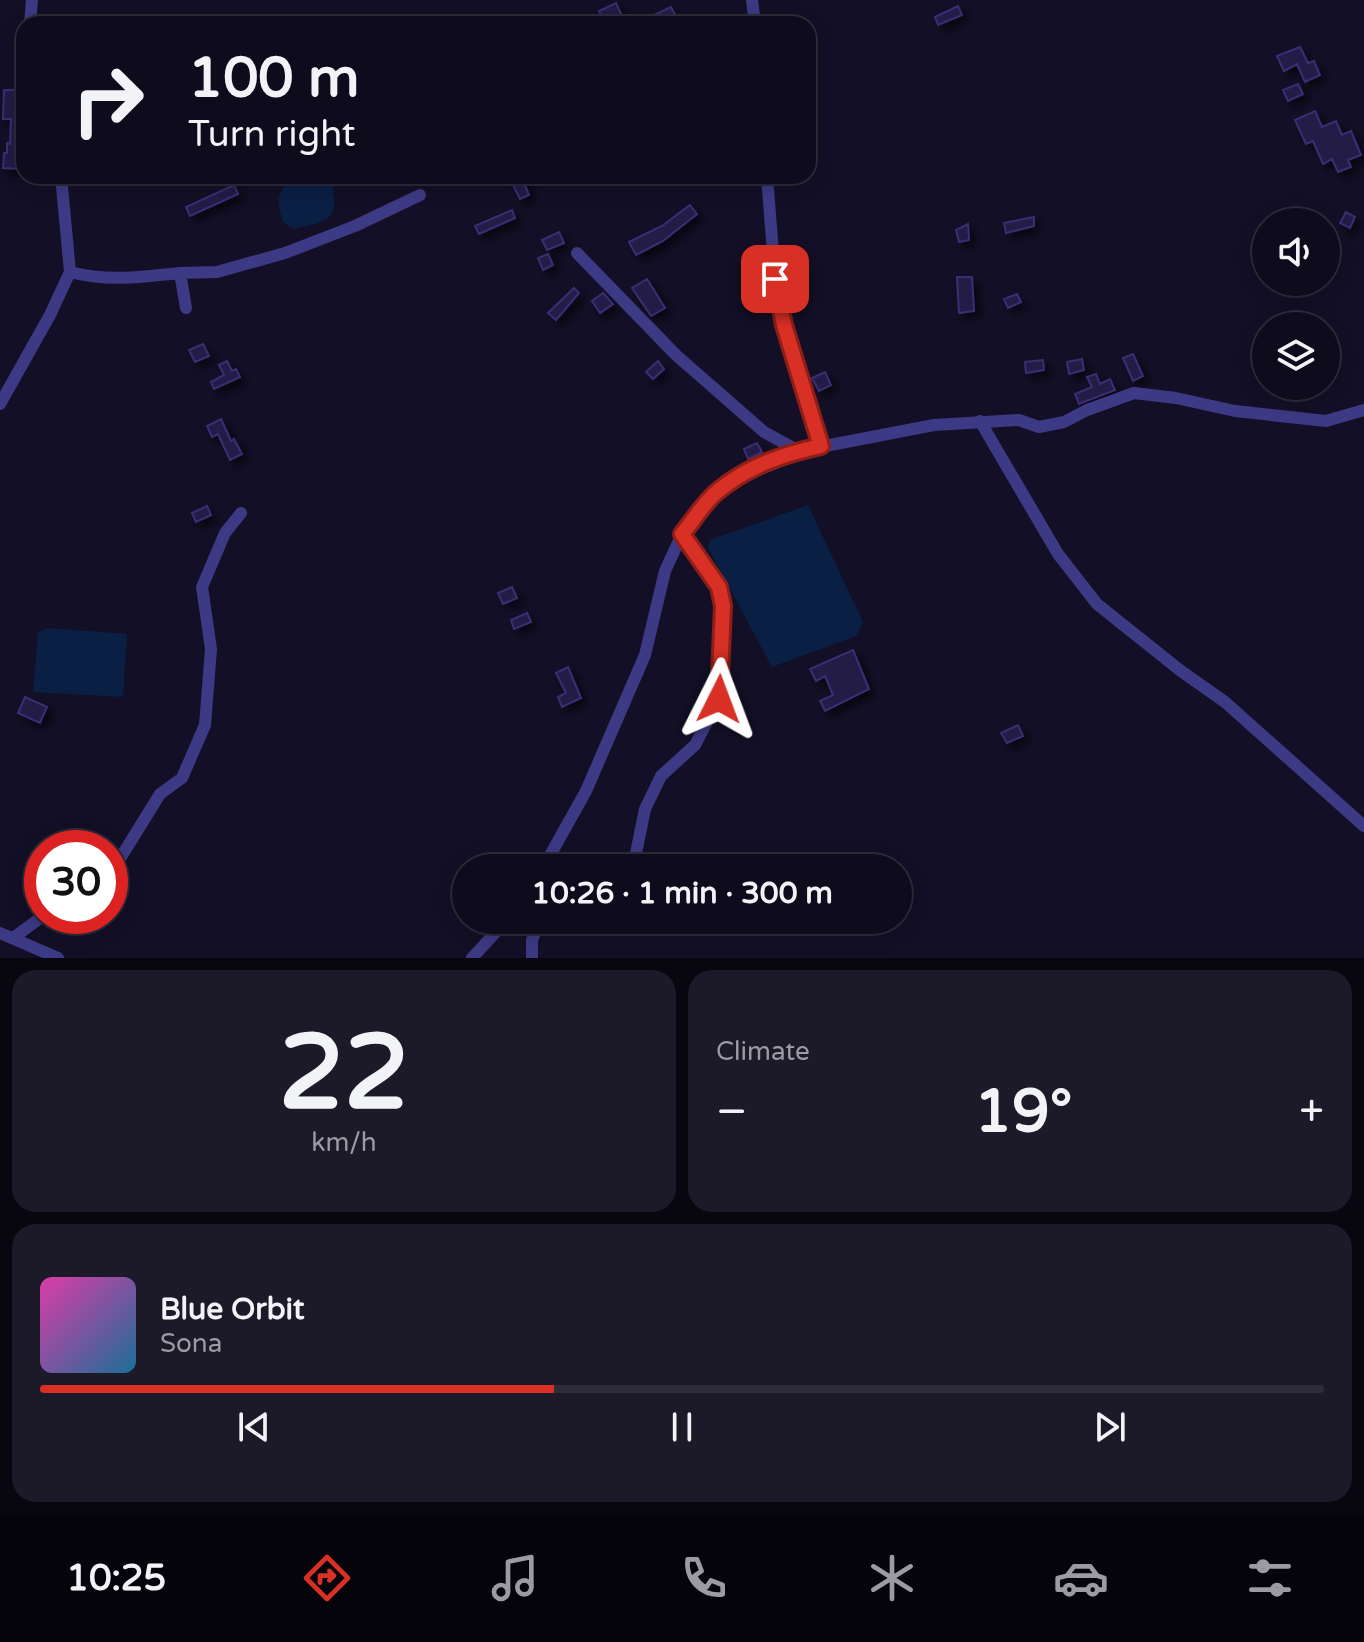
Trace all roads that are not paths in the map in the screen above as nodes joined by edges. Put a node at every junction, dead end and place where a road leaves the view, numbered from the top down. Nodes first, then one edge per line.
1 (62, 184) edge
2 (768, 184) edge
3 (420, 195) dead end
4 (577, 253) dead end
5 (70, 272) junction
6 (180, 273) junction
7 (186, 308) dead end
8 (0, 404) edge
9 (1364, 410) edge
10 (980, 421) junction
11 (821, 446) junction
12 (799, 451) junction
13 (241, 513) dead end
14 (682, 534) junction
15 (1364, 826) edge
16 (128, 846) edge
17 (551, 854) edge
18 (636, 854) edge
19 (24, 930) edge
20 (0, 933) edge
21 (494, 934) edge
22 (534, 934) edge
23 (13, 938) junction
24 (58, 958) edge
25 (472, 958) edge
26 (532, 958) edge

1 - 5 street
2 - 11 street
3 - 6 street
4 - 12 street
5 - 6 street
5 - 8 street
6 - 7 street
9 - 10 street
10 - 11 street
10 - 15 street
11 - 12 street
12 - 14 street
13 - 16 street
14 - 17 street
14 - 18 street
19 - 23 street
20 - 23 street
21 - 25 street
22 - 26 street
23 - 24 street

